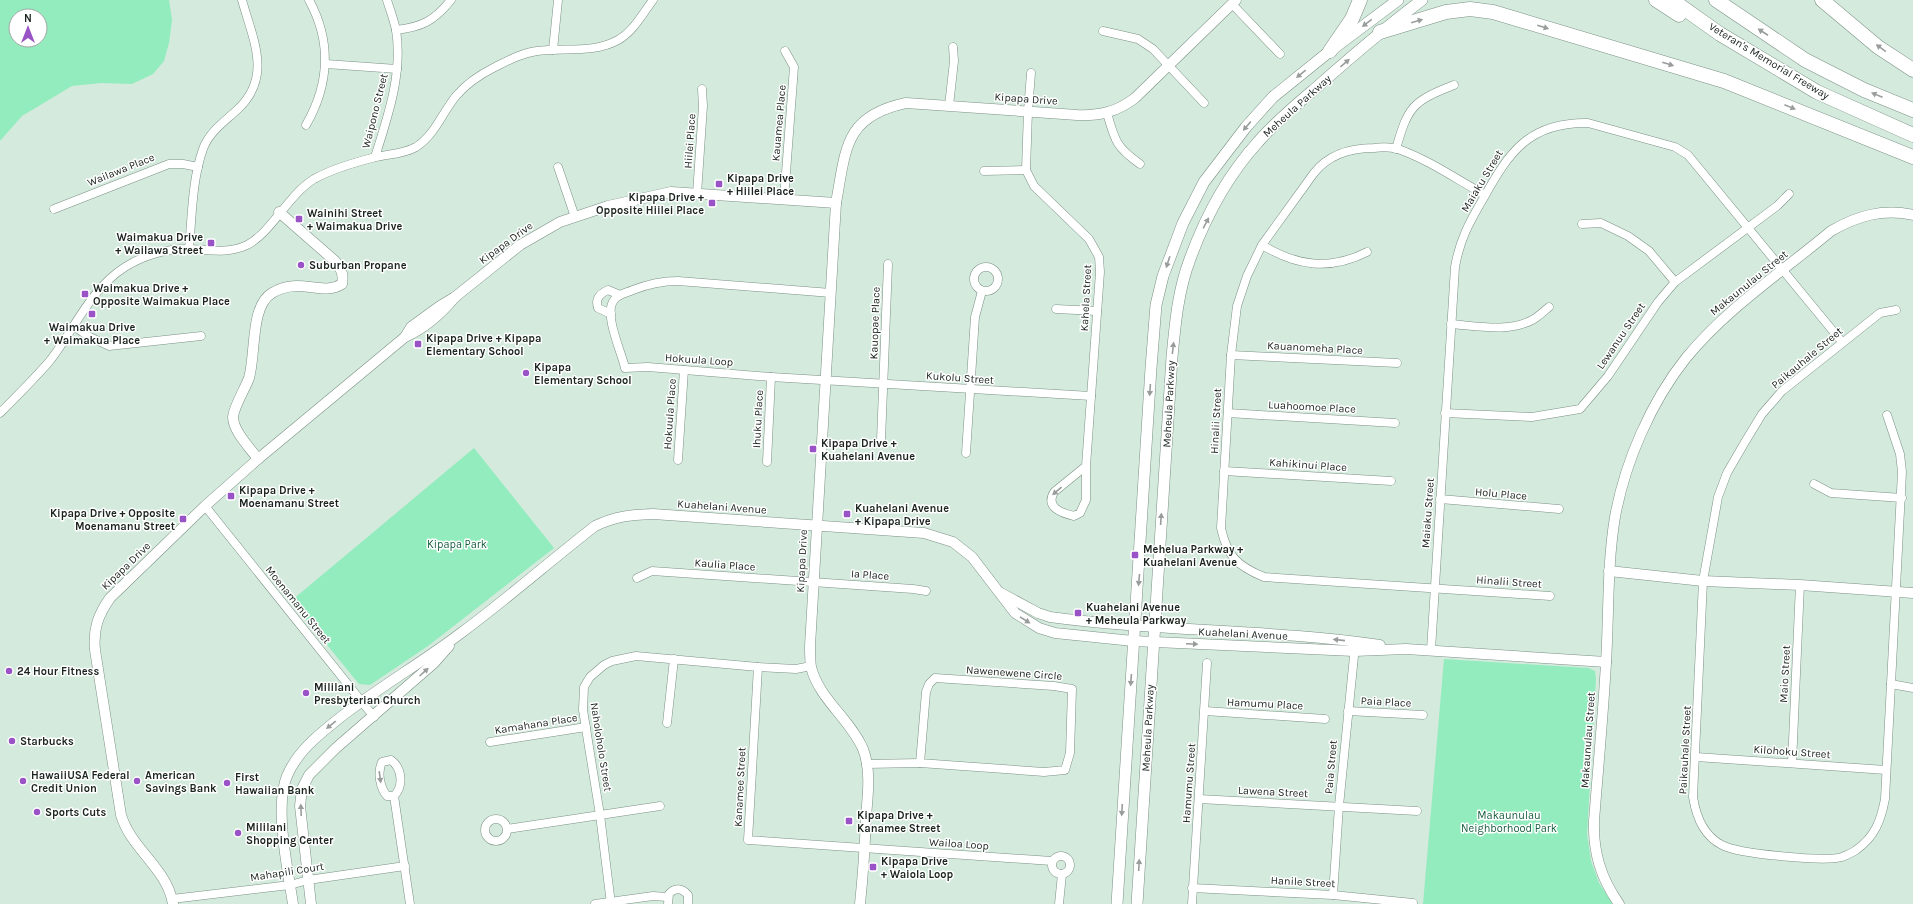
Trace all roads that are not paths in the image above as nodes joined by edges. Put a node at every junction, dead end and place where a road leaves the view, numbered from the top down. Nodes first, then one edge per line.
1 (242, 0) edge
2 (309, 0) edge
3 (387, 0) edge
4 (450, 0) edge
5 (558, 0) edge
6 (653, 0) edge
7 (1360, 0) edge
8 (1398, 0) edge
9 (1422, 0) edge
10 (1656, 0) edge
11 (1672, 0) edge
12 (1716, 0) edge
13 (1721, 0) edge
14 (1822, 0) edge
15 (1234, 2) edge
16 (1736, 15) junction
17 (396, 30) junction
18 (1103, 31) dead end
19 (1380, 32) junction
20 (953, 47) dead end
21 (553, 50) junction
22 (785, 51) dead end
23 (1330, 51) junction
24 (1280, 54) dead end
25 (326, 64) junction
26 (1169, 64) junction
27 (397, 68) junction
28 (1913, 70) edge
29 (1031, 73) dead end
30 (1454, 86) dead end
31 (702, 89) dead end
32 (1817, 92) junction
33 (1204, 103) dead end
34 (949, 106) junction
35 (1913, 110) edge
36 (1028, 111) junction
37 (1107, 113) junction
38 (306, 126) dead end
39 (1913, 135) edge
40 (1396, 149) junction
41 (375, 157) junction
42 (1913, 157) edge
43 (1140, 164) dead end
44 (198, 167) junction
45 (558, 167) dead end
46 (1026, 170) junction
47 (984, 171) dead end
48 (697, 194) junction
49 (1790, 194) dead end
50 (1485, 195) junction
51 (784, 199) junction
52 (836, 203) junction
53 (54, 209) dead end
54 (279, 212) junction
55 (1913, 215) edge
56 (575, 217) junction
57 (1582, 224) dead end
58 (1748, 227) junction
59 (1262, 244) junction
60 (189, 248) junction
61 (1367, 252) dead end
62 (888, 264) dead end
63 (1783, 270) junction
64 (1675, 282) junction
65 (982, 291) dead end
66 (832, 293) junction
67 (620, 295) junction
68 (1549, 308) dead end
69 (1056, 309) dead end
70 (1896, 310) dead end
71 (1097, 311) junction
72 (611, 314) junction
73 (1451, 324) junction
74 (74, 326) junction
75 (201, 336) dead end
76 (1842, 342) junction
77 (1231, 355) junction
78 (1397, 363) dead end
79 (684, 370) junction
80 (771, 377) junction
81 (827, 380) junction
82 (884, 384) junction
83 (971, 390) junction
84 (1091, 396) junction
85 (1228, 412) junction
86 (0, 413) edge
87 (1446, 413) junction
88 (1887, 415) dead end
89 (1395, 423) dead end
90 (880, 440) dead end
91 (966, 453) dead end
92 (258, 458) junction
93 (678, 460) dead end
94 (766, 462) dead end
95 (1086, 466) junction
96 (1224, 471) junction
97 (1391, 482) dead end
98 (1814, 484) dead end
99 (1902, 498) junction
100 (1440, 500) junction
101 (205, 506) junction
102 (1559, 509) dead end
103 (816, 525) junction
104 (1609, 571) junction
105 (637, 578) dead end
106 (1703, 581) junction
107 (813, 582) junction
108 (1800, 585) junction
109 (1434, 589) junction
110 (926, 591) dead end
111 (1000, 592) junction
112 (1897, 592) junction
113 (1913, 593) edge
114 (1550, 596) dead end
115 (1135, 625) junction
116 (1154, 627) junction
117 (460, 634) junction
118 (1133, 641) junction
119 (1153, 642) junction
120 (1355, 646) junction
121 (1431, 650) junction
122 (674, 659) junction
123 (1606, 662) junction
124 (1207, 664) dead end
125 (811, 666) junction
126 (758, 667) junction
127 (1891, 684) junction
128 (1913, 688) edge
129 (362, 700) junction
130 (1205, 711) junction
131 (1348, 711) junction
132 (1423, 715) dead end
133 (374, 717) junction
134 (1325, 719) dead end
135 (667, 723) dead end
136 (586, 727) junction
137 (490, 742) dead end
138 (1696, 756) junction
139 (920, 763) junction
140 (1792, 763) junction
141 (866, 764) junction
142 (1886, 770) junction
143 (394, 796) dead end
144 (1199, 799) junction
145 (660, 806) dead end
146 (1339, 806) junction
147 (1417, 811) dead end
148 (600, 815) junction
149 (507, 829) dead end
150 (865, 848) junction
151 (1052, 861) junction
152 (405, 866) junction
153 (1062, 874) junction
154 (308, 880) junction
155 (290, 885) junction
156 (1192, 888) junction
157 (1333, 895) junction
158 (668, 901) edge
159 (172, 902) edge
160 (1413, 902) dead end
161 (611, 903) edge
162 (293, 904) edge
163 (311, 904) edge
164 (410, 904) edge
165 (595, 904) edge
166 (688, 904) edge
167 (860, 904) edge
168 (1059, 904) edge
169 (1117, 904) edge
170 (1137, 904) edge
171 (1192, 904) edge
172 (1619, 904) edge

1 - 44 street
2 - 25 street
3 - 17 street, Waipono Street
4 - 17 street
5 - 21 street
6 - 21 street
7 - 23 highway
8 -> 23 main road, Meheula Parkway
9 - 19 main road, Meheula Parkway
10 - 32 highway
11 - 32 highway, Veteran's Memorial Freeway
12 - 16 highway, Veteran's Memorial Freeway
13 - 16 highway
28 -> 14 highway
15 - 24 street
15 - 26 street, Kipapa Drive
35 -> 16 highway, Veteran's Memorial Freeway
17 - 27 street, Waipono Street
18 - 26 street
19 -> 42 highway
116 -> 19 main road, Meheula Parkway
20 - 34 street
21 - 41 street
22 - 51 street, Kauamea Place
23 -> 115 main road, Meheula Parkway
25 - 27 street
25 - 38 street
26 - 33 street
26 - 37 street, Kipapa Drive
27 - 41 street, Waipono Street
29 - 36 street
30 - 40 street
31 - 48 street, Hiilei Place
32 - 39 highway, Veteran's Memorial Freeway
34 - 36 street, Kipapa Drive
34 - 52 street, Kipapa Drive
36 - 37 street, Kipapa Drive
36 - 46 street
37 - 43 street
40 - 50 street, Hinalii Street
40 - 59 street, Hinalii Street
41 - 54 street
44 - 53 street, Wailawa Place
44 - 60 street
45 - 56 street
46 - 47 street
46 - 71 street, Kahela Street
48 - 51 street, Kipapa Drive
48 - 56 street, Kipapa Drive
49 - 58 street, Lewanuu Street
50 - 58 street, Maiaku Street
50 - 73 street, Maiaku Street
51 - 52 street, Kipapa Drive
52 - 66 street, Kipapa Drive
54 - 60 street
54 - 92 street
55 - 63 street, Makaunulau Street
56 - 92 street, Kipapa Drive
57 - 64 street
58 - 63 street, Maiaku Street
58 - 64 street, Lewanuu Street
59 - 61 street
59 - 77 street, Hinalii Street
60 - 74 street
62 - 82 street, Kauopae Place
63 - 76 street, Maiaku Street
63 - 104 street, Makaunulau Street
64 - 87 street, Lewanuu Street
65 - 83 street
66 - 67 street
66 - 81 street, Kipapa Drive
67 - 72 street
67 - 72 street
68 - 73 street
69 - 71 street
70 - 76 street, Paikauhale Street
71 - 84 street, Kahela Street
72 - 79 street, Hokuula Loop
73 - 87 street, Maiaku Street
74 - 75 street
74 - 86 street
76 - 106 street, Paikauhale Street
77 - 78 street, Kauanomeha Place
77 - 85 street, Hinalii Street
79 - 80 street, Hokuula Loop
79 - 93 street, Hokuula Place
80 - 81 street, Hokuula Loop
80 - 94 street, Ihuku Place
81 - 82 street, Kukolu Street
81 - 103 street, Kipapa Drive
82 - 83 street, Kukolu Street
82 - 90 street, Kauopae Place
83 - 84 street, Kukolu Street
83 - 91 street
84 - 95 street, Kahela Street
85 - 89 street, Luahoomoe Place
85 - 96 street, Hinalii Street
87 - 100 street, Maiaku Street
88 - 99 street, Paikauhale Street
92 - 101 street, Kipapa Drive
95 -> 95 street, Kahela Street
96 - 97 street, Kahikinui Place
96 - 109 street, Hinalii Street
98 - 99 street
99 - 112 street, Paikauhale Street
100 - 102 street, Holu Place
100 - 109 street, Maiaku Street
101 - 129 street, Moenamanu Street
101 - 159 street, Kipapa Drive
103 - 107 street, Kipapa Drive
103 - 111 street, Kuahelani Avenue
103 - 117 street, Kuahelani Avenue
104 - 106 street
104 - 123 street, Makaunulau Street
105 - 107 street, Kaulia Place
106 - 108 street
106 - 138 street, Paikauhale Street
107 - 110 street, Ia Place
107 - 125 street, Kipapa Drive
108 - 112 street
108 - 140 street, Maio Street
109 - 114 street, Hinalii Street
109 - 121 street, Maiaku Street
111 - 115 street, Kuahelani Avenue
111 -> 118 street, Kuahelani Avenue
112 - 113 street
112 - 127 street, Paikauhale Street
115 - 116 street, Kuahelani Avenue
115 - 118 main road, Meheula Parkway
116 - 119 main road, Meheula Parkway
120 -> 116 street, Kuahelani Avenue
117 - 129 street, Kuahelani Avenue
133 -> 117 street, Kuahelani Avenue
118 - 119 street, Kuahelani Avenue
118 -> 169 main road, Meheula Parkway
119 -> 120 street, Kuahelani Avenue
170 -> 119 main road, Meheula Parkway
120 - 121 street, Kuahelani Avenue
120 - 131 street, Paia Street
121 - 123 street, Kuahelani Avenue
122 - 126 street, Naholoholo Street
122 - 135 street
122 - 136 street, Naholoholo Street
123 - 172 street, Makaunulau Street
124 - 130 street, Hamumu Street
125 - 126 street, Naholoholo Street
125 - 141 street, Kipapa Drive
126 - 150 street, Kanamee Street
127 - 128 street
127 - 142 street, Paikauhale Street
129 - 133 street, Moenamanu Street
129 -> 155 street, Kuahelani Avenue
130 - 134 street, Hamumu Place
130 - 144 street, Hamumu Street
131 - 132 street, Paia Place
131 - 146 street, Paia Street
154 -> 133 street, Kuahelani Avenue
136 - 137 street, Kamahana Place
136 - 148 street, Naholoholo Street
138 - 140 street, Kilohoku Street
138 - 142 street, Paikauhale Street
139 - 139 street, Nawenewene Circle
139 - 141 street, Nawenewene Circle
140 - 142 street, Kilohoku Street
141 - 150 street, Kipapa Drive
143 - 152 street
144 - 146 street, Lawena Street
144 - 156 street, Hamumu Street
145 - 148 street
146 - 147 street, Lawena Street
146 - 157 street, Paia Street
148 - 149 street
148 - 161 street, Naholoholo Street
150 - 151 street, Wailoa Loop
150 - 167 street, Kipapa Drive
151 - 153 street
151 - 153 street, Wailoa Loop
152 - 154 street, Mahapili Court
152 - 164 street
153 - 168 street, Wailoa Loop
154 - 155 street, Mahapili Court
154 - 163 street, Kuahelani Avenue
155 - 159 street, Mahapili Court
155 - 162 street, Kuahelani Avenue
156 - 157 street, Hanile Street
156 - 171 street, Hamumu Street
157 - 160 street, Hanile Street
158 - 161 street
158 - 166 street
161 - 165 street

